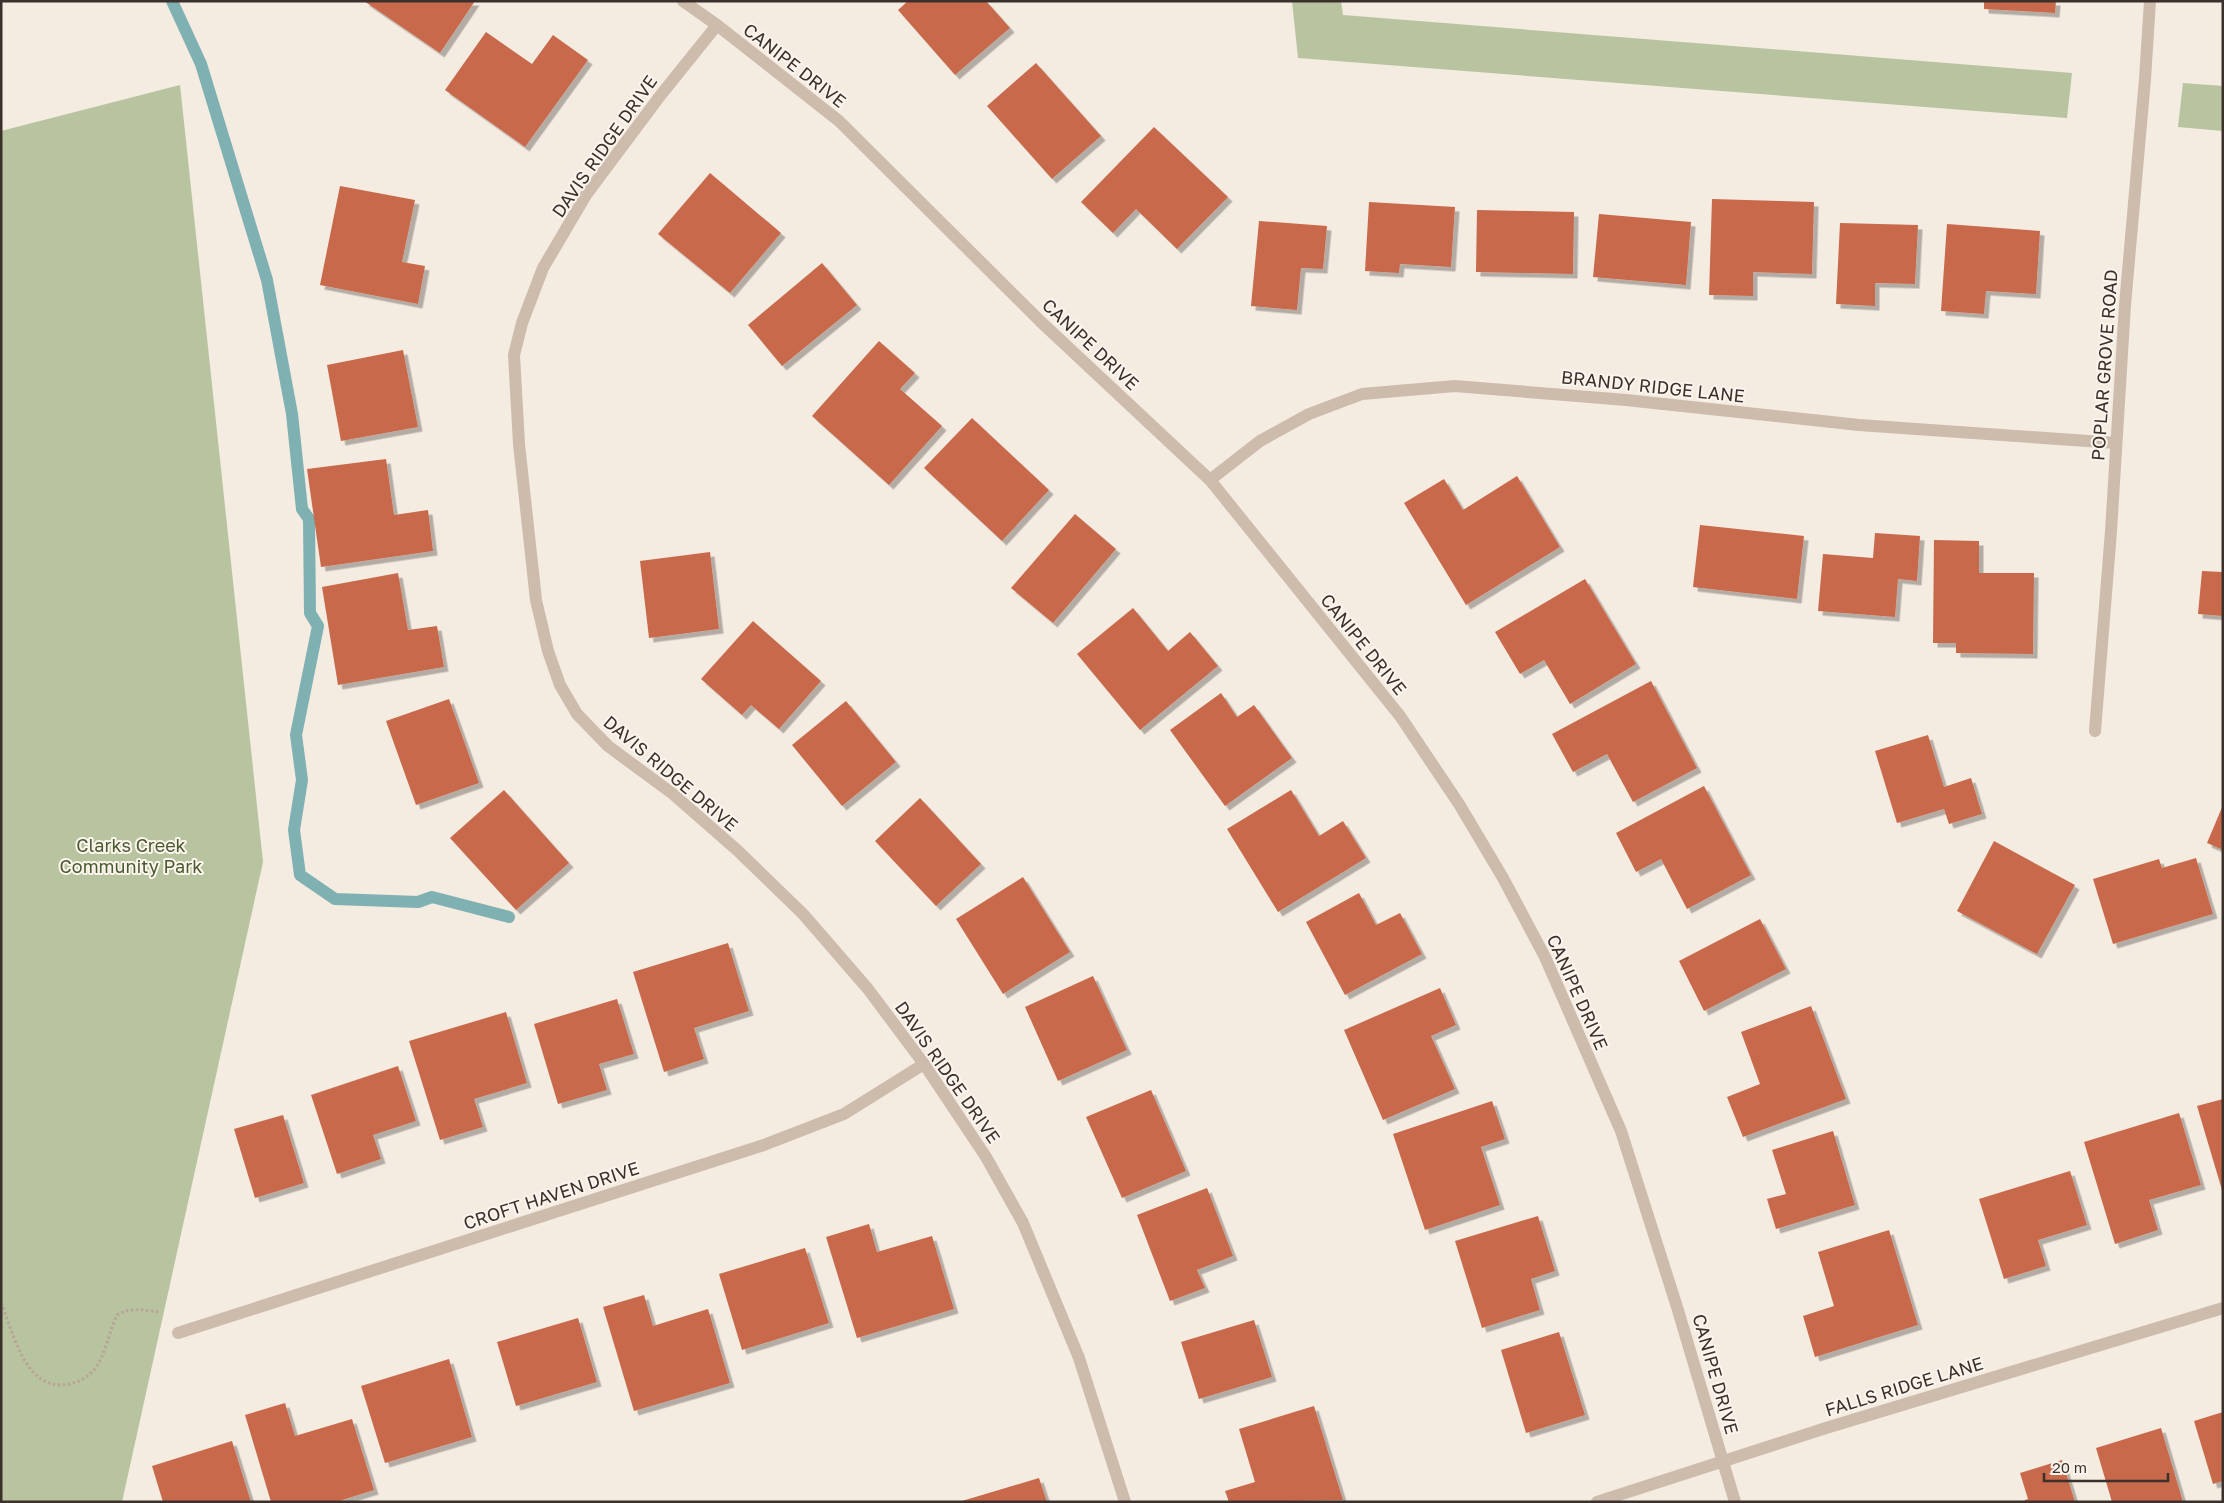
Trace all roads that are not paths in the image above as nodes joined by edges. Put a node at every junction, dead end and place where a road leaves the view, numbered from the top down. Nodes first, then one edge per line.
1 (683, 1) edge
2 (2150, 1) edge
3 (717, 25) junction
4 (2116, 443) junction
5 (1210, 480) junction
6 (2095, 731) dead end
7 (924, 1064) junction
8 (2223, 1308) edge
9 (178, 1333) road end
10 (1723, 1462) junction
11 (1125, 1502) edge
12 (1597, 1502) edge
13 (1735, 1502) edge

1 - 3 street, CANIPE DRIVE
2 - 4 street, POPLAR GROVE ROAD
3 - 5 street, CANIPE DRIVE
3 - 7 street, DAVIS RIDGE DRIVE
4 - 5 street, BRANDY RIDGE LANE
4 - 6 street, POPLAR GROVE ROAD
5 - 10 street, CANIPE DRIVE
7 - 9 street, CROFT HAVEN DRIVE
7 - 11 street, DAVIS RIDGE DRIVE
8 - 10 street, FALLS RIDGE LANE
10 - 12 street, FALLS RIDGE LANE
10 - 13 street, CANIPE DRIVE

